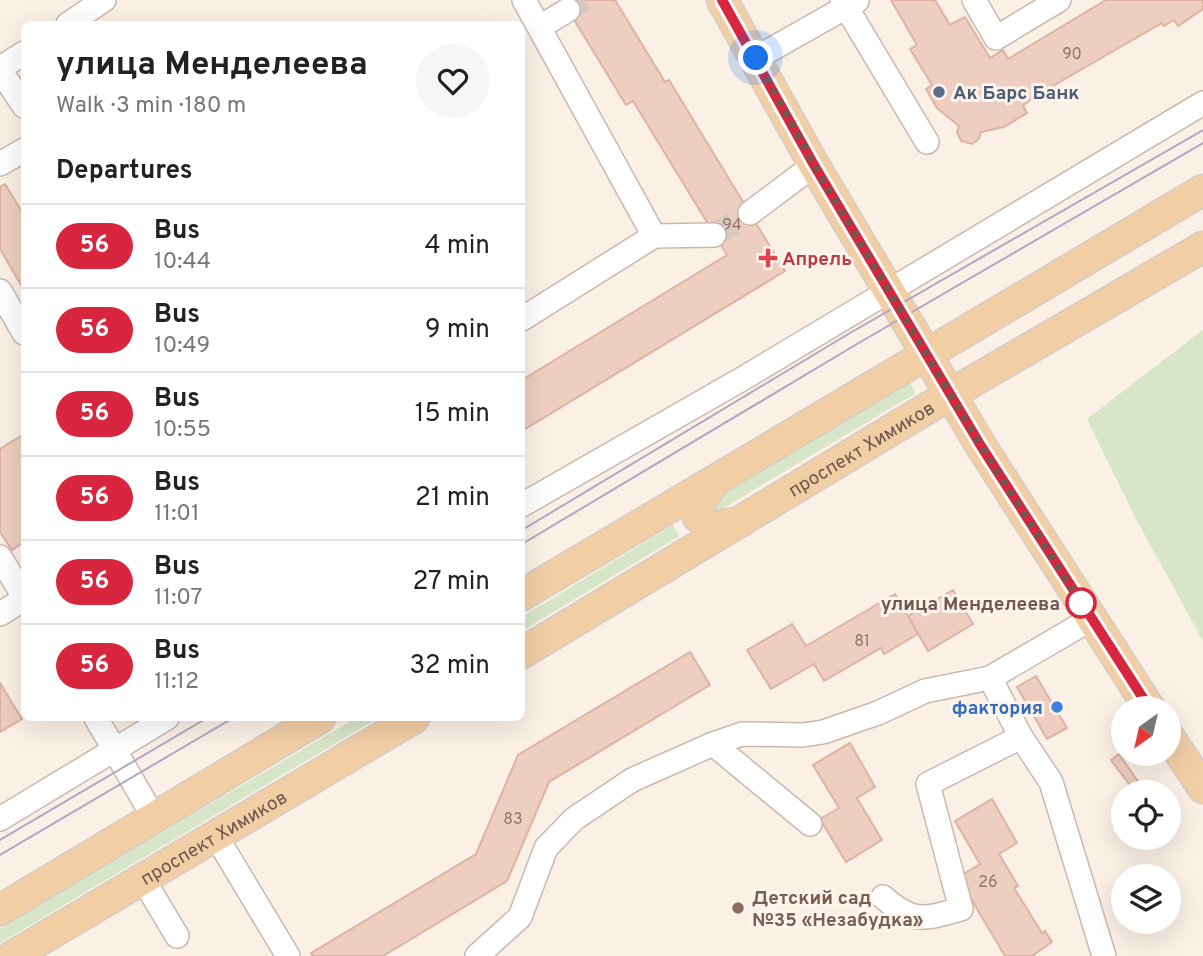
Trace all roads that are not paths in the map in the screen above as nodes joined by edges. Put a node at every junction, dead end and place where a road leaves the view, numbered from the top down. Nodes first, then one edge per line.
1 (104, 0) edge
2 (524, 0) edge
3 (722, 0) edge
4 (974, 0) edge
5 (1059, 0) edge
6 (849, 2) edge
7 (568, 10) tunnel mouth
8 (72, 21) edge
9 (540, 27) junction
10 (21, 54) edge
11 (756, 58) junction
12 (0, 69) edge
13 (21, 101) edge
14 (1203, 103) edge
15 (927, 142) dead end
16 (21, 152) edge
17 (0, 164) edge
18 (814, 165) junction
19 (1203, 190) edge
20 (750, 213) tunnel mouth
21 (715, 235) tunnel mouth
22 (654, 236) junction
23 (1203, 247) edge
24 (890, 289) junction
25 (0, 290) edge
26 (525, 317) edge
27 (21, 328) edge
28 (926, 352) junction
29 (951, 394) junction
30 (724, 472) junction
31 (525, 503) edge
32 (744, 521) junction
33 (0, 557) edge
34 (21, 588) edge
35 (21, 593) edge
36 (525, 594) edge
37 (0, 614) edge
38 (1091, 618) junction
39 (525, 651) edge
40 (990, 678) junction
41 (1142, 696) edge
42 (98, 721) edge
43 (162, 721) edge
44 (315, 721) edge
45 (409, 721) edge
46 (1021, 737) junction
47 (712, 744) junction
48 (116, 750) junction
49 (1181, 755) edge
50 (1203, 788) edge
51 (154, 818) junction
52 (0, 819) edge
53 (810, 824) dead end
54 (216, 836) junction
55 (143, 879) junction
56 (883, 897) dead end
57 (0, 910) edge
58 (177, 936) dead end
59 (13, 956) edge
60 (288, 956) edge
61 (477, 956) edge
62 (1104, 956) edge

1 - 8 lane
2 - 9 lane
3 - 11 main road
4 - 5 lane
6 - 11 lane
6 - 15 lane
7 - 9 lane
9 - 22 lane
10 - 12 lane
11 - 18 main road
12 - 13 lane
14 - 24 lane
16 - 17 lane
18 - 20 lane
18 - 24 main road
19 - 28 main road
21 - 22 lane
22 - 26 lane
23 - 29 main road, проспект Химиков
24 - 28 main road
24 - 31 lane
25 - 27 lane
28 - 29 main road
28 - 30 main road
29 - 32 main road, проспект Химиков
29 - 38 main road
30 - 32 main road
30 - 36 main road
32 - 39 main road, проспект Химиков
33 - 34 lane
35 - 37 lane
38 - 40 lane
38 - 41 main road
40 - 46 lane
40 - 47 lane
42 - 48 lane
43 - 48 lane
44 - 51 main road
45 - 54 main road, проспект Химиков
46 - 56 lane
46 - 62 lane
47 - 53 lane
47 - 61 lane
48 - 51 lane
48 - 52 lane
49 - 50 main road
51 - 57 main road
54 - 55 main road, проспект Химиков
54 - 60 lane
55 - 58 lane
55 - 59 main road, проспект Химиков

